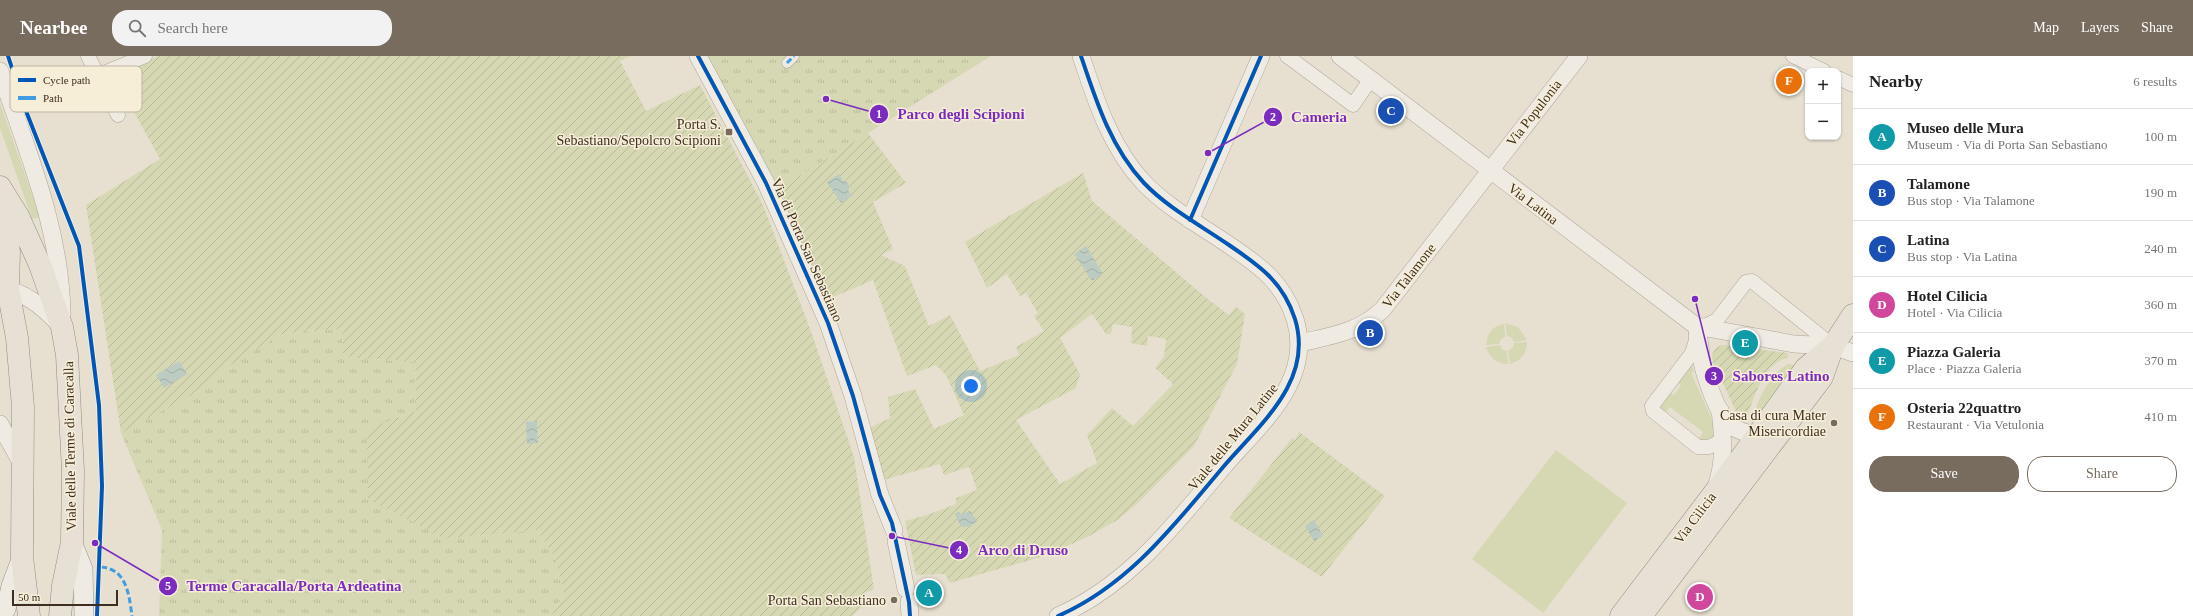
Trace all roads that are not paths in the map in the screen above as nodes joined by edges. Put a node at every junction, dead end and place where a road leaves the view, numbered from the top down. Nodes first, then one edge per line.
1 (88, 56) edge
2 (145, 56) edge
3 (698, 56) edge
4 (1081, 56) edge
5 (1261, 56) edge
6 (1287, 56) edge
7 (1340, 56) edge
8 (1579, 56) edge
9 (1793, 56) edge
10 (94, 66) edge
11 (121, 66) edge
12 (1818, 68) edge
13 (0, 71) edge
14 (1841, 79) edge
15 (1370, 80) junction
16 (1853, 85) edge
17 (10, 100) edge
18 (14, 112) edge
19 (117, 112) edge
20 (118, 115) dead end
21 (1489, 171) junction
22 (0, 187) edge
23 (1190, 220) junction
24 (3, 286) edge
25 (1853, 316) edge
26 (1696, 326) junction
27 (62, 327) junction
28 (1300, 343) junction
29 (1843, 349) edge
30 (1720, 410) junction
31 (0, 424) edge
32 (1767, 432) junction
33 (1722, 440) junction
34 (24, 467) junction
35 (1714, 492) junction
36 (72, 542) junction
37 (22, 557) junction
38 (910, 606) edge
39 (6, 609) dead end
40 (29, 616) edge
41 (60, 616) edge
42 (84, 616) edge
43 (1058, 616) edge
44 (1621, 616) edge
45 (1642, 616) edge

1 - 10 street
2 - 11 street
3 - 38 street, Via di Porta San Sebastiano
4 - 23 street, Viale delle Mura Latine
5 - 23 street
6 - 15 street
7 - 15 street, Via Latina
8 - 21 street, Via Populonia
9 - 12 street
13 - 17 street, Viale delle Terme di Caracalla
14 - 16 street
15 - 21 street, Via Latina
18 - 27 street, Viale delle Terme di Caracalla
19 - 20 street
21 - 26 street, Via Latina
21 - 28 street, Via Talamone
22 - 24 main road, Viale delle Terme di Caracalla
22 - 27 main road, Viale delle Terme di Caracalla
23 - 28 street, Viale delle Mura Latine
24 - 27 street
24 - 34 main road, Viale delle Terme di Caracalla
25 - 29 main road
26 - 29 street
26 - 29 street
26 - 30 street
26 - 33 street
27 - 36 main road, Viale delle Terme di Caracalla
28 - 43 street, Viale delle Mura Latine
29 - 32 main road
30 - 32 street
30 - 33 street
31 - 34 street
32 - 35 main road, Via Cilicia
32 - 45 main road, Via Cilicia
33 - 35 street
34 - 37 main road, Viale delle Terme di Caracalla
35 - 44 main road, Via Cilicia
36 - 41 main road, Viale delle Terme di Caracalla
36 - 42 main road, Viale delle Terme di Caracalla
37 - 39 main road, Viale delle Terme di Caracalla
37 - 40 main road, Viale delle Terme di Caracalla

